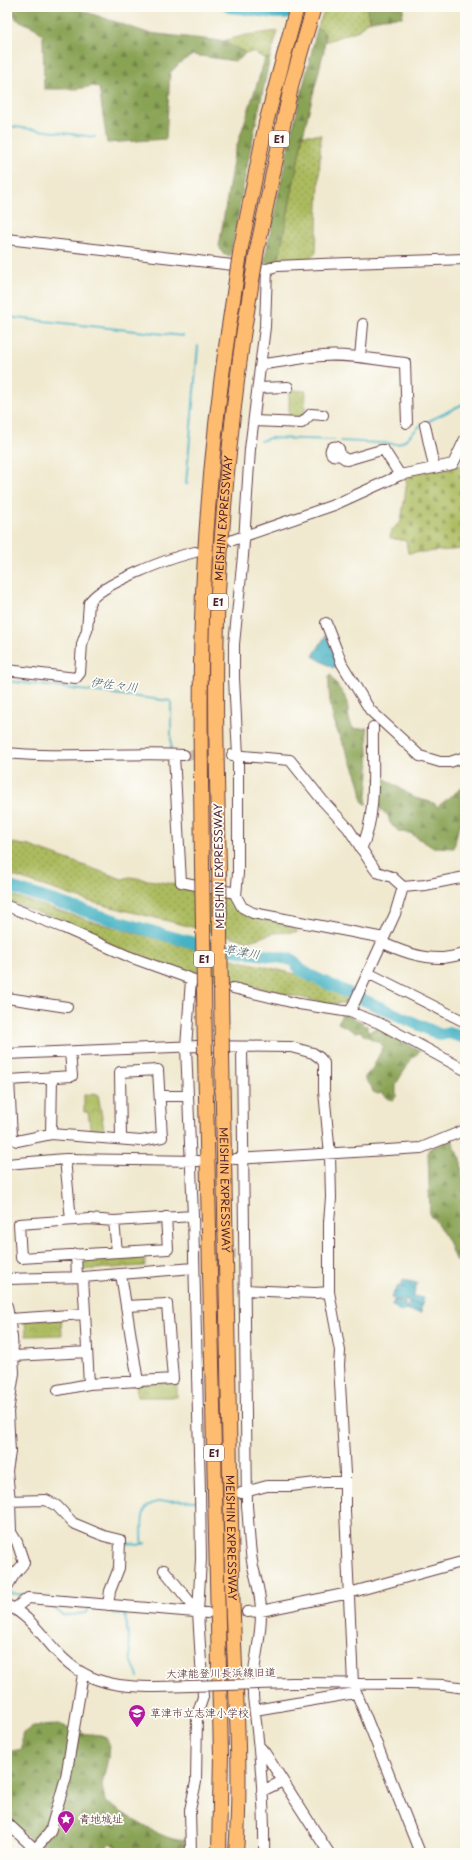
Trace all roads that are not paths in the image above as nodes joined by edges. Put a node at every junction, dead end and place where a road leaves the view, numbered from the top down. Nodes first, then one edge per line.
1 (296, 7) edge
2 (314, 7) edge
3 (7, 238) edge
4 (465, 259) edge
5 (267, 269) junction
6 (363, 324) dead end
7 (360, 357) junction
8 (261, 364) junction
9 (288, 386) dead end
10 (258, 388) junction
11 (323, 414) dead end
12 (254, 421) junction
13 (407, 424) dead end
14 (425, 426) dead end
15 (465, 440) edge
16 (338, 454) dead end
17 (434, 467) junction
18 (400, 476) junction
19 (245, 535) junction
20 (233, 540) dead end
21 (195, 552) dead end
22 (326, 623) dead end
23 (7, 670) edge
24 (373, 727) dead end
25 (7, 753) edge
26 (235, 755) junction
27 (465, 757) edge
28 (361, 849) junction
29 (465, 877) edge
30 (403, 886) junction
31 (236, 893) junction
32 (7, 906) edge
33 (382, 943) junction
34 (465, 954) edge
35 (368, 972) junction
36 (233, 988) dead end
37 (7, 998) edge
38 (67, 1007) dead end
39 (351, 1008) junction
40 (465, 1022) edge
41 (186, 1047) junction
42 (242, 1047) junction
43 (70, 1052) junction
44 (7, 1054) edge
45 (465, 1070) edge
46 (52, 1078) junction
47 (161, 1096) junction
48 (188, 1096) junction
49 (465, 1130) edge
50 (51, 1134) junction
51 (122, 1139) junction
52 (330, 1155) junction
53 (65, 1158) junction
54 (239, 1159) junction
55 (195, 1161) junction
56 (7, 1164) edge
57 (193, 1216) junction
58 (166, 1218) junction
59 (71, 1220) junction
60 (114, 1221) junction
61 (117, 1252) junction
62 (76, 1254) junction
63 (194, 1268) junction
64 (121, 1274) junction
65 (80, 1277) junction
66 (7, 1280) edge
67 (245, 1290) junction
68 (329, 1292) junction
69 (7, 1306) edge
70 (126, 1306) junction
71 (85, 1314) junction
72 (9, 1318) junction
73 (87, 1352) junction
74 (14, 1356) junction
75 (138, 1382) junction
76 (89, 1384) junction
77 (58, 1390) dead end
78 (9, 1395) edge
79 (8, 1431) edge
80 (345, 1482) junction
81 (244, 1492) junction
82 (9, 1501) edge
83 (10, 1536) edge
84 (465, 1561) edge
85 (164, 1570) dead end
86 (11, 1572) edge
87 (7, 1587) edge
88 (348, 1593) junction
89 (108, 1605) junction
90 (11, 1607) edge
91 (202, 1612) junction
92 (246, 1612) dead end
93 (261, 1612) junction
94 (83, 1674) junction
95 (354, 1688) junction
96 (465, 1688) edge
97 (255, 1710) junction
98 (259, 1746) junction
99 (283, 1781) junction
100 (262, 1791) junction
101 (7, 1823) edge
102 (34, 1852) edge
103 (191, 1853) edge
104 (219, 1853) edge
105 (236, 1853) edge
106 (264, 1853) edge
107 (329, 1853) edge
108 (420, 1853) edge

1 - 104 highway, MEISHIN EXPRESSWAY / E1, bridge
2 - 105 highway, MEISHIN EXPRESSWAY / E1, bridge
3 - 5 street
4 - 5 street
5 - 8 street
6 - 7 street
7 - 8 street
7 - 13 street
8 - 10 street
9 - 10 street
10 - 12 street
11 - 12 street
12 - 19 street
14 - 17 street
15 - 17 street
16 - 18 street
17 - 18 street
18 - 19 street
19 - 20 street
19 - 26 street
21 - 23 street
22 - 27 street
24 - 28 street
25 - 31 street
26 - 28 street
26 - 31 street
28 - 30 street
29 - 30 street
30 - 33 street
31 - 33 street
32 - 41 street
33 - 34 street
33 - 35 street
35 - 39 street
35 - 40 street
36 - 39 street
37 - 38 street
39 - 45 street
41 - 42 street
41 - 43 street
41 - 48 street
42 - 52 street
42 - 54 street
43 - 44 street
43 - 46 street
46 - 50 street
46 - 50 street
47 - 48 street
47 - 51 street
47 - 51 street
48 - 55 street
49 - 52 street
50 - 51 street
52 - 54 street
52 - 68 street
53 - 55 street
53 - 56 street
53 - 59 street
54 - 67 street
55 - 57 street
57 - 58 street
57 - 63 street
58 - 60 street
58 - 61 street
59 - 60 street
59 - 62 street
60 - 61 street
61 - 62 street
62 - 65 street
63 - 64 street
63 - 91 street
64 - 65 street
64 - 70 street
65 - 66 street
65 - 71 street
67 - 68 street
67 - 81 street
68 - 80 street
69 - 72 street
70 - 75 street
70 - 75 street
71 - 72 street
71 - 73 street
72 - 74 street
73 - 74 street
73 - 76 street
74 - 78 street
75 - 76 street
76 - 77 street
78 - 79 street
79 - 82 street
80 - 81 street
80 - 88 street
81 - 93 street
82 - 83 street
82 - 89 street
83 - 86 street
84 - 88 street
85 - 91 street
86 - 87 street
88 - 93 street
88 - 95 street
89 - 90 street
89 - 91 street
90 - 94 street, 大津能登川長浜線旧道
91 - 103 street
92 - 93 street
93 - 97 street
94 - 95 street, 大津能登川長浜線旧道, bridge
94 - 102 street
95 - 96 street, 大津能登川長浜線旧道
95 - 97 street
95 - 108 street
97 - 98 street
98 - 99 street
98 - 100 street
99 - 100 street
99 - 107 street
100 - 106 street
101 - 102 street

